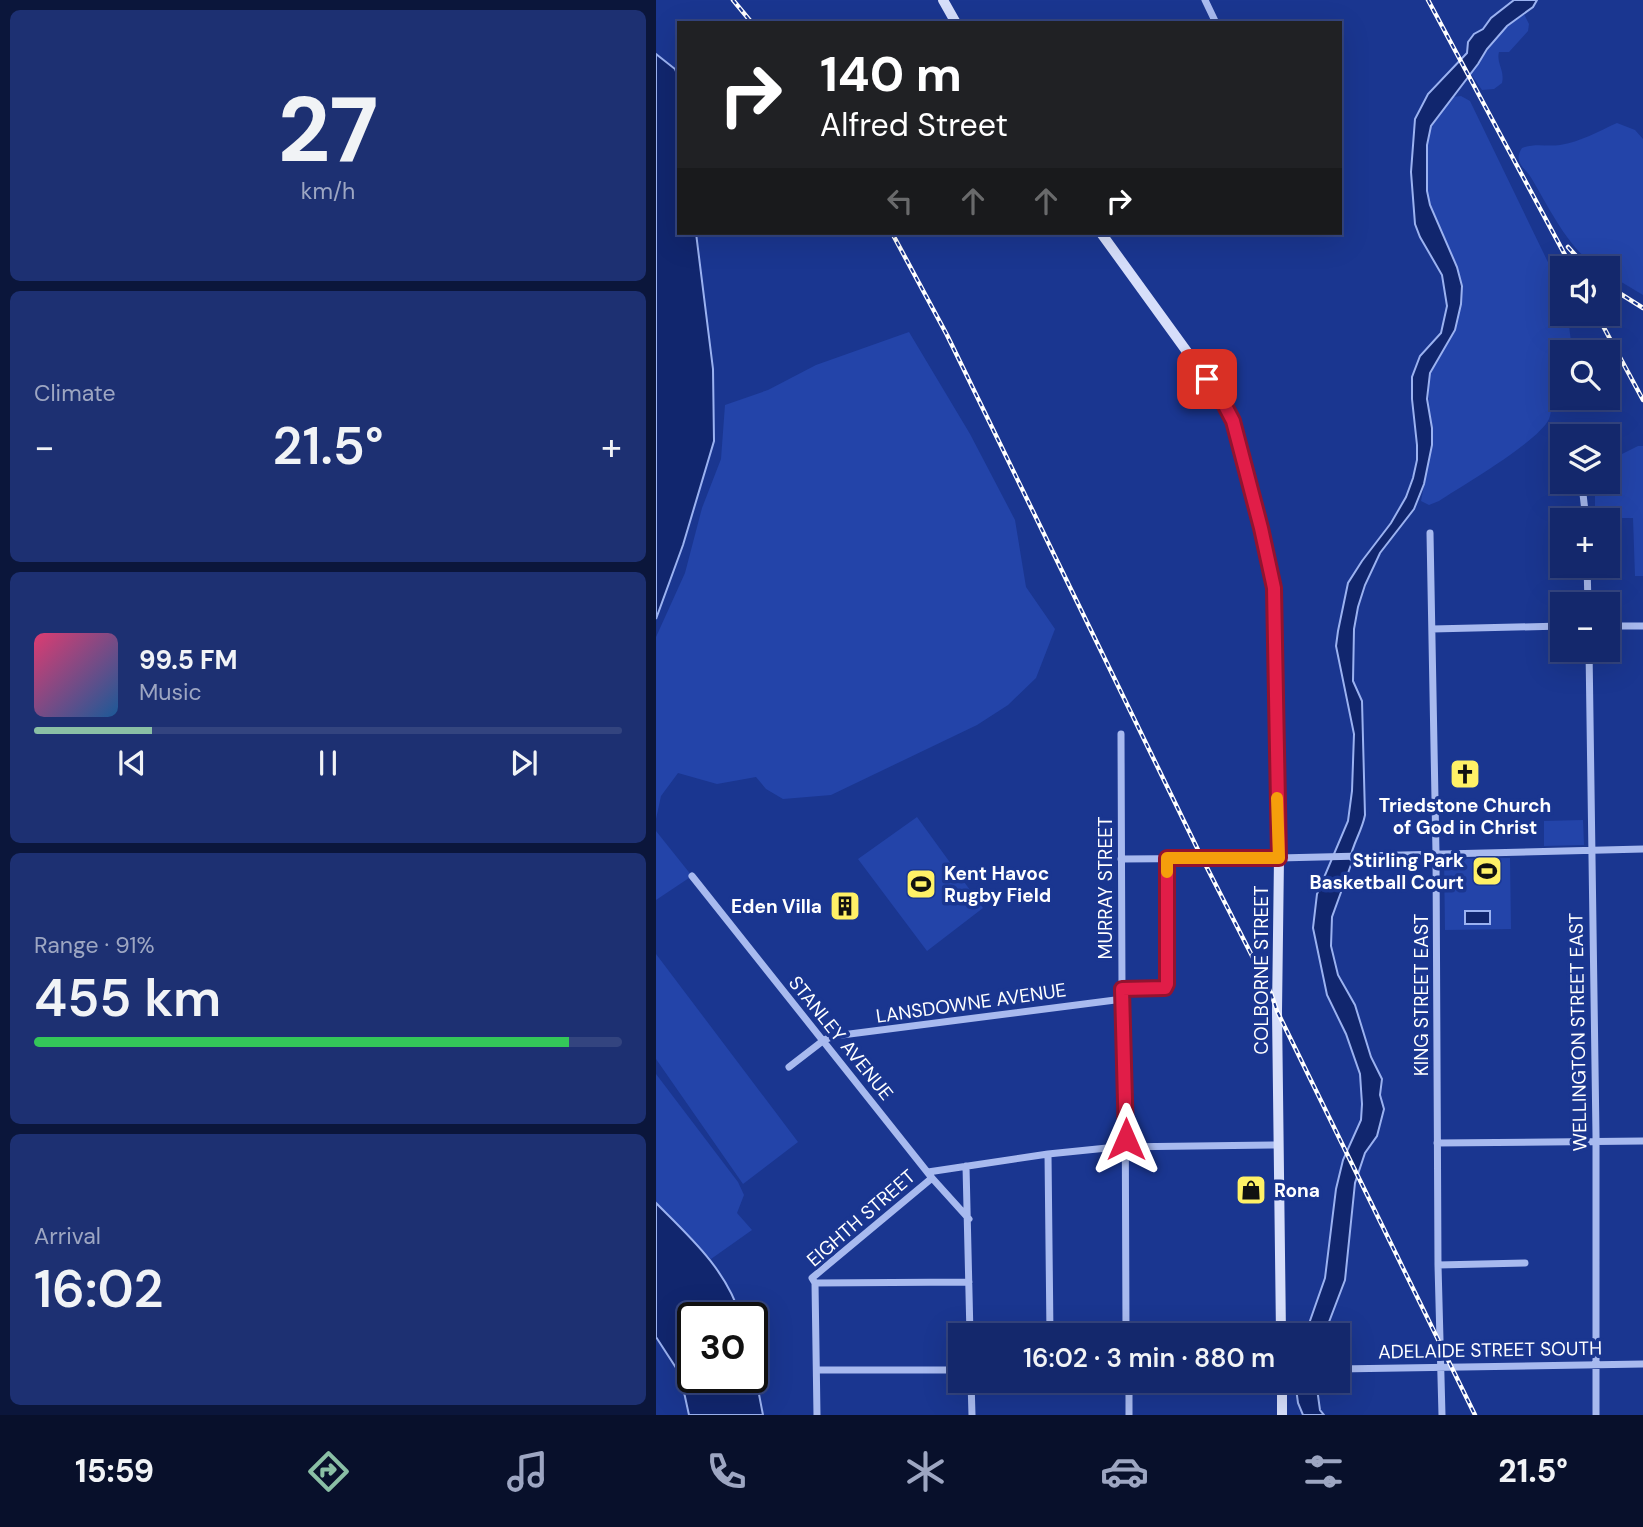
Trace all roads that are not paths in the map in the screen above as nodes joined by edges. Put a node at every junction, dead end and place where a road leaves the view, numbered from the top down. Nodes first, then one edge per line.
1 (943, 0) edge
2 (1204, 0) edge
3 (955, 21) edge
4 (1215, 21) edge
5 (1101, 235) edge
6 (1583, 494) dead end
7 (1585, 508) edge
8 (1430, 533) dead end
9 (1550, 626) edge
10 (1620, 626) edge
11 (1643, 626) edge
12 (1432, 629) junction
13 (1589, 662) edge
14 (1121, 734) dead end
15 (1643, 849) edge
16 (1591, 850) junction
17 (1436, 853) junction
18 (1167, 858) junction
19 (1279, 858) junction
20 (1121, 859) junction
21 (692, 876) dead end
22 (1122, 989) junction
23 (1123, 999) junction
24 (824, 1040) junction
25 (789, 1067) dead end
26 (1596, 1141) junction
27 (1643, 1141) edge
28 (1437, 1143) junction
29 (1278, 1145) junction
30 (1126, 1147) junction
31 (1048, 1154) junction
32 (966, 1166) junction
33 (930, 1175) junction
34 (969, 1219) junction
35 (1525, 1263) dead end
36 (1438, 1265) junction
37 (969, 1282) junction
38 (815, 1283) junction
39 (970, 1323) edge
40 (1050, 1323) edge
41 (1126, 1323) edge
42 (1281, 1323) edge
43 (1596, 1364) junction
44 (1643, 1364) edge
45 (1442, 1365) junction
46 (1350, 1369) edge
47 (817, 1370) junction
48 (948, 1370) edge
49 (971, 1393) edge
50 (1129, 1393) edge
51 (1282, 1393) edge
52 (818, 1415) edge
53 (972, 1415) edge
54 (1129, 1415) edge
55 (1282, 1415) edge
56 (1442, 1415) edge
57 (1596, 1415) edge

1 - 3 street
2 - 4 street
5 - 19 street, COLBORNE STREET
6 - 7 street
8 - 12 street, KING STREET EAST
9 - 12 street
10 - 11 street
12 - 17 street, KING STREET EAST
13 - 16 street, WELLINGTON STREET EAST
14 - 20 street, MURRAY STREET
15 - 16 street
16 - 17 street
16 - 26 street, WELLINGTON STREET EAST
17 - 19 street
17 - 28 street, KING STREET EAST
18 - 19 street
18 - 20 street
18 - 22 street
19 - 29 street, COLBORNE STREET
20 - 22 street, MURRAY STREET
21 - 24 street, STANLEY AVENUE
22 - 23 street, MURRAY STREET
23 - 24 street, LANSDOWNE AVENUE
23 - 30 street, MURRAY STREET
24 - 25 street
24 - 33 street, STANLEY AVENUE
26 - 27 street
26 - 28 street
26 - 43 street, WELLINGTON STREET EAST
28 - 36 street, KING STREET EAST
29 - 30 street
29 - 42 street, COLBORNE STREET
30 - 31 street
30 - 41 street, MURRAY STREET
31 - 32 street
31 - 40 street
32 - 33 street
32 - 34 street
33 - 34 street, STANLEY AVENUE
33 - 38 street, EIGHTH STREET
34 - 37 street
35 - 36 street
36 - 45 street, KING STREET EAST
37 - 38 street
37 - 39 street
38 - 47 street
43 - 44 street, ADELAIDE STREET SOUTH
43 - 45 street, ADELAIDE STREET SOUTH
43 - 57 street, WELLINGTON STREET EAST
45 - 46 street, ADELAIDE STREET SOUTH
45 - 56 street, KING STREET EAST
47 - 48 street
47 - 52 street
49 - 53 street
50 - 54 street
51 - 55 street

